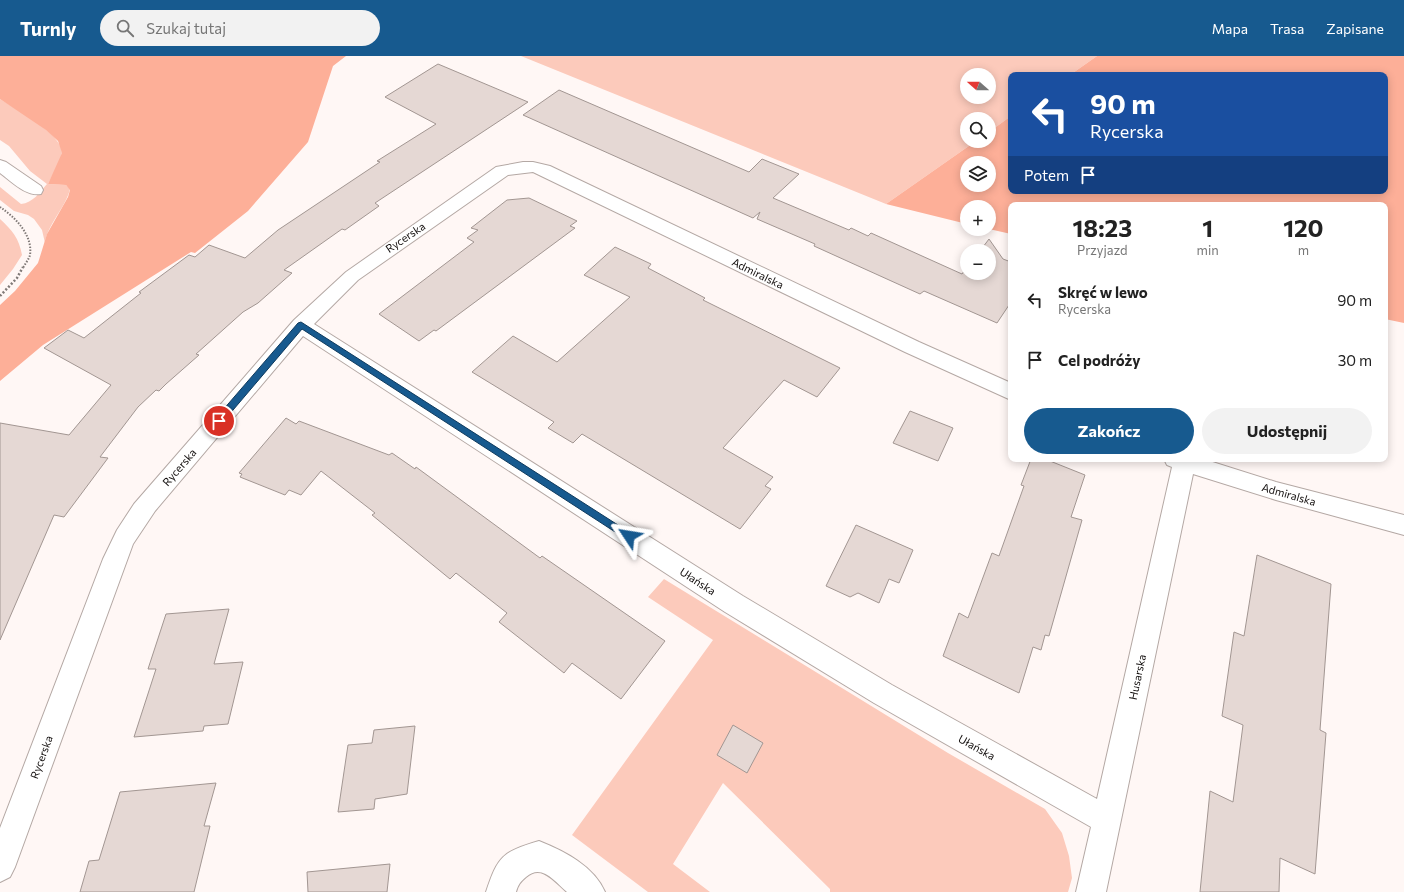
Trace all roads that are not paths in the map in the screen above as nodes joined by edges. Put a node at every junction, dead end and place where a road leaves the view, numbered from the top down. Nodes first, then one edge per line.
1 (0, 165) edge
2 (502, 171) joint
3 (35, 190) dead end
4 (301, 325) junction
5 (1008, 391) edge
6 (1179, 462) edge
7 (1182, 462) edge
8 (1404, 525) edge
9 (1107, 820) junction
10 (0, 867) edge
11 (501, 892) edge
12 (590, 892) edge
13 (1091, 892) edge

1 - 3 street
2 - 4 street, Rycerska
2 - 5 street, Admiralska
4 - 9 street, Ułańska
4 - 10 street, Rycerska
6 - 9 street, Husarska
7 - 8 street, Admiralska
9 - 13 street, Husarska
11 - 12 street

